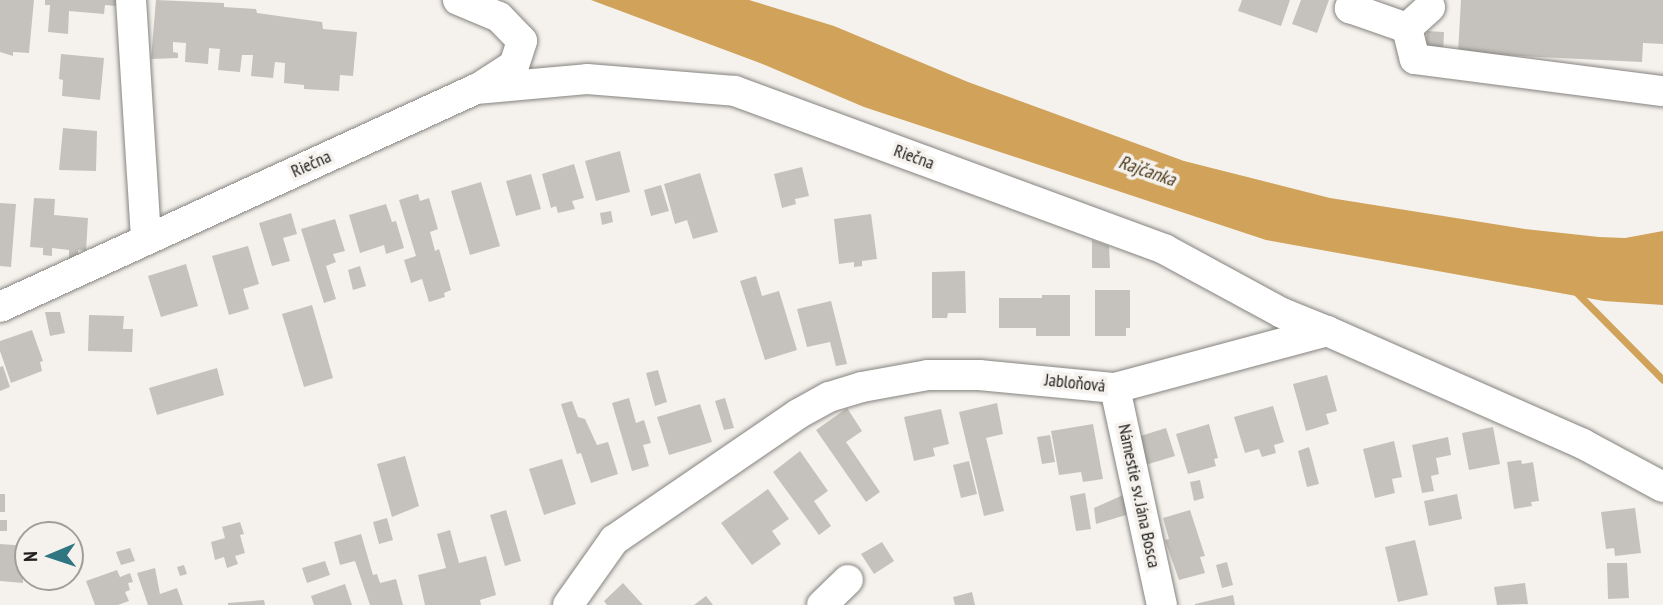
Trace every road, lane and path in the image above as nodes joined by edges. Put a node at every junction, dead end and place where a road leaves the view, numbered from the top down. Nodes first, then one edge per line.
1 (131, 0) edge
2 (458, 0) edge
3 (1353, 0) edge
4 (1430, 7) dead end
5 (1407, 28) junction
6 (477, 89) junction
7 (1663, 91) edge
8 (146, 239) junction
9 (0, 307) edge
10 (1327, 331) junction
11 (1115, 388) junction
12 (1663, 487) edge
13 (848, 580) dead end
14 (568, 605) edge
15 (822, 605) edge
16 (1162, 605) edge

1 - 8 street
2 - 6 street, Riečna
3 - 5 street
4 - 5 street
5 - 7 street
6 - 8 street, Riečna
6 - 10 street, Riečna
8 - 9 street, Riečna
10 - 11 street, Jabloňová
10 - 12 street
11 - 14 street, Jabloňová
11 - 16 street, Námestie sv. Jána Bosca
13 - 15 street

